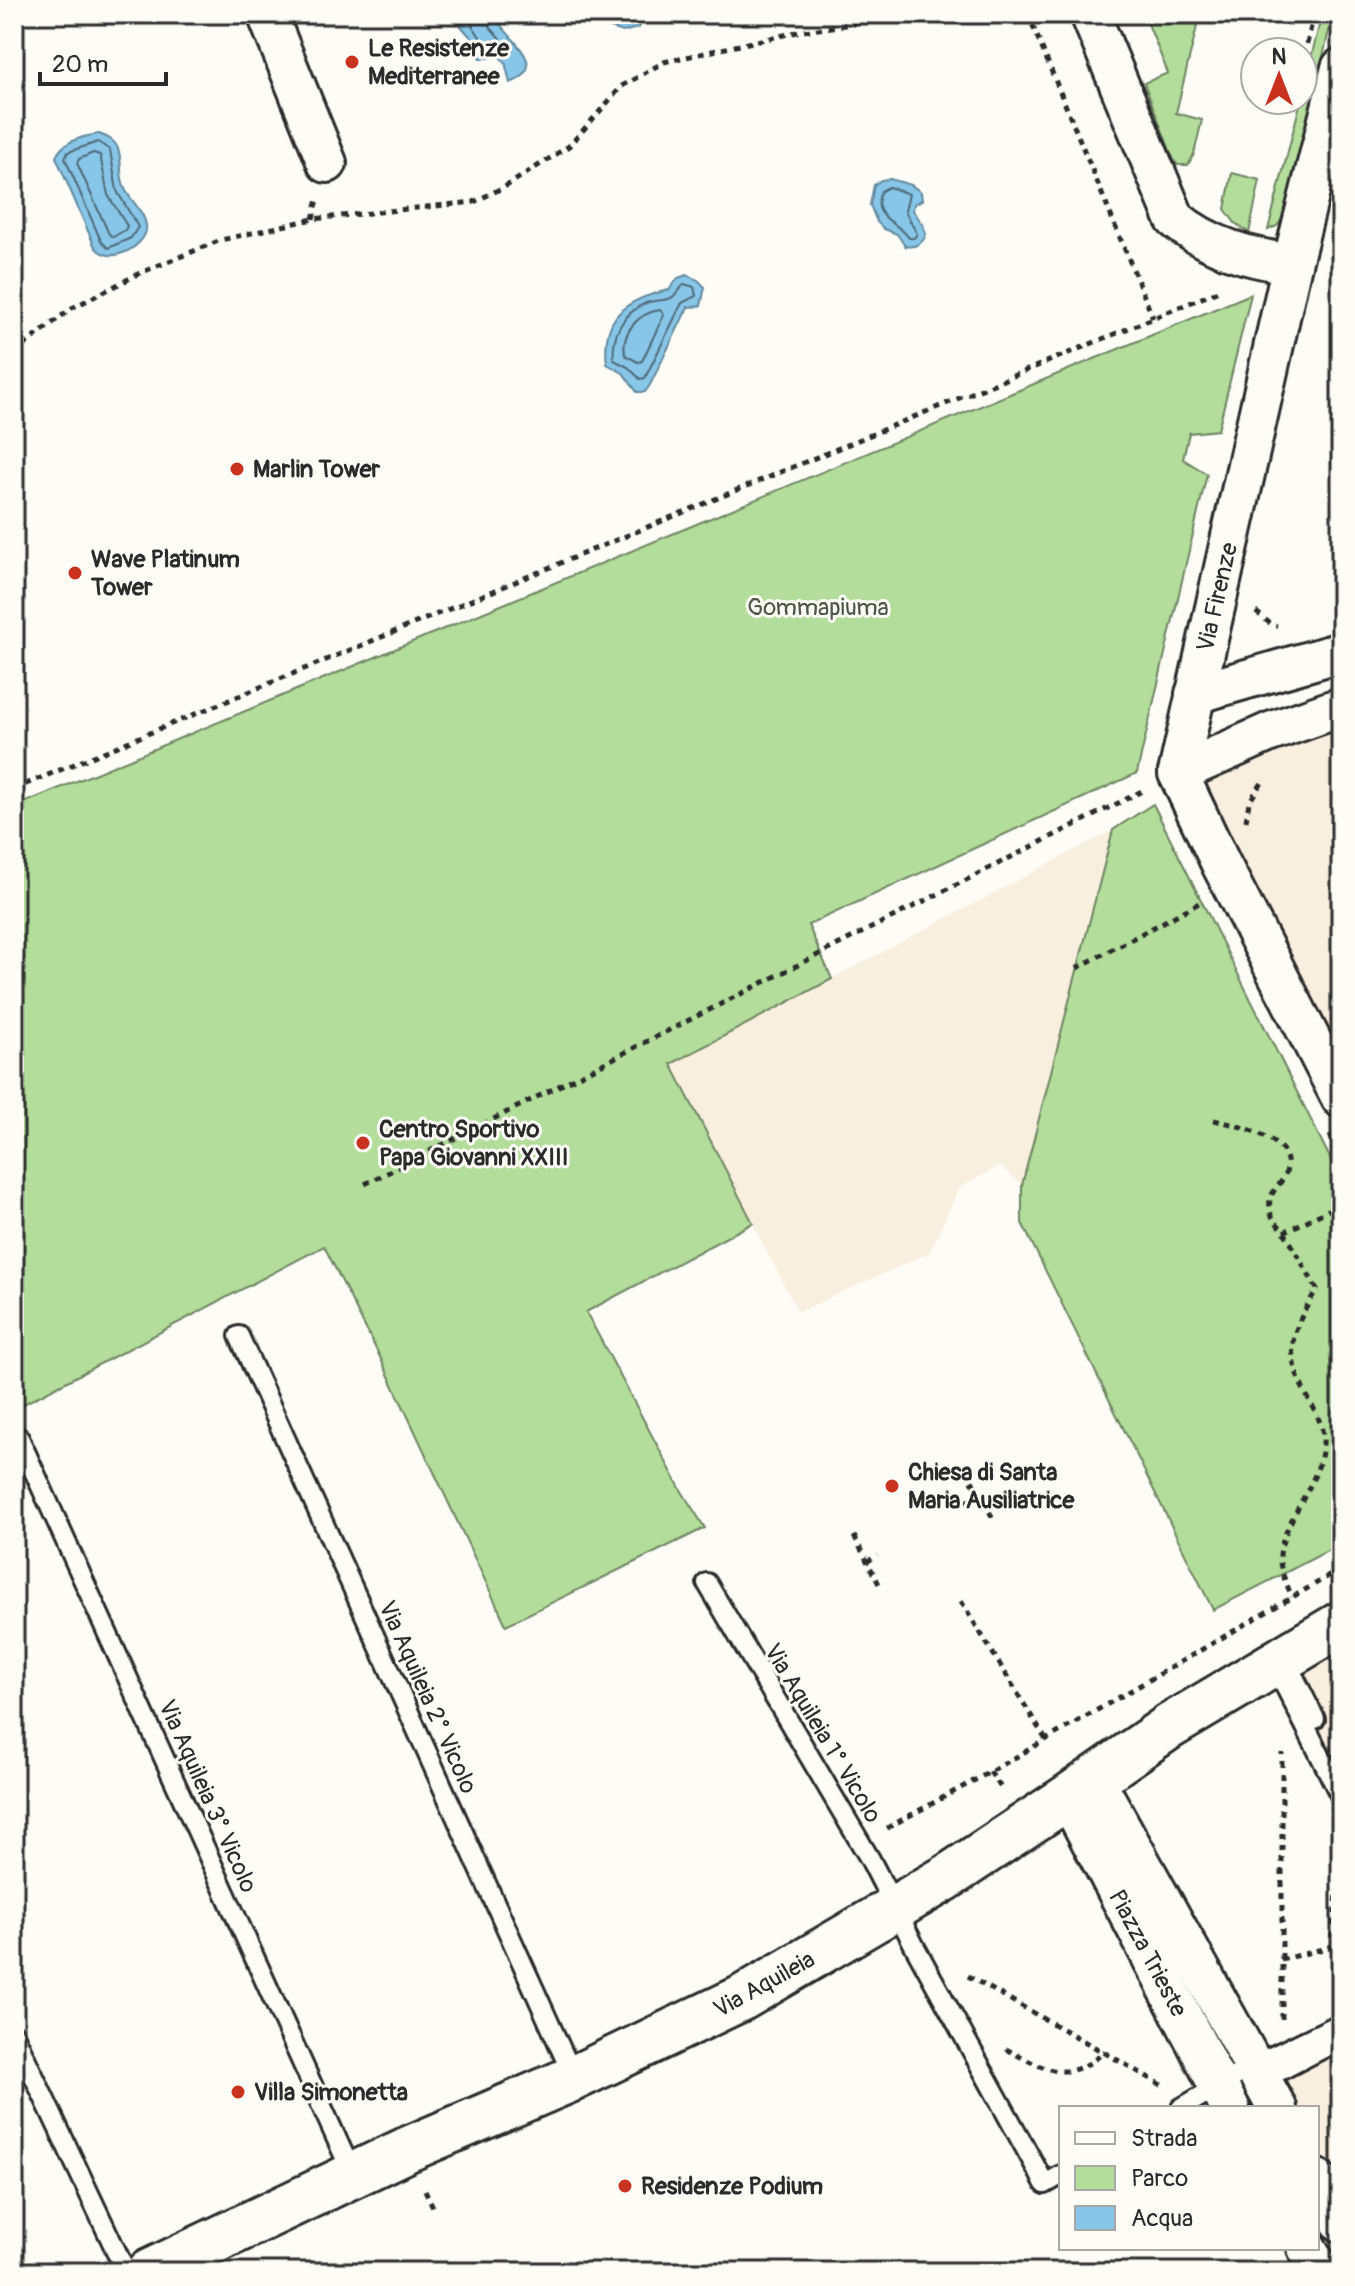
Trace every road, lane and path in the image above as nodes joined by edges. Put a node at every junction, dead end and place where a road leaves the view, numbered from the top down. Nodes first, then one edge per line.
1 (267, 14) edge
2 (868, 14) edge
3 (1028, 14) edge
4 (1090, 14) edge
5 (1314, 14) edge
6 (1309, 36) edge
7 (1341, 68) edge
8 (327, 163) dead end
9 (1255, 259) junction
10 (1292, 264) junction
11 (1153, 318) junction
12 (14, 353) edge
13 (1251, 602) dead end
14 (1283, 627) dead end
15 (1341, 652) edge
16 (1195, 694) junction
17 (1341, 707) edge
18 (1178, 773) junction
19 (1271, 773) dead end
20 (14, 789) edge
21 (1245, 833) dead end
22 (1207, 899) dead end
23 (1077, 968) dead end
24 (1341, 1098) edge
25 (1214, 1120) dead end
26 (365, 1184) dead end
27 (1341, 1204) edge
28 (1284, 1232) junction
29 (239, 1336) dead end
30 (19, 1438) dead end
31 (966, 1470) dead end
32 (979, 1494) junction
33 (966, 1502) dead end
34 (994, 1520) dead end
35 (854, 1536) dead end
36 (877, 1555) dead end
37 (867, 1562) junction
38 (1341, 1569) edge
39 (707, 1583) dead end
40 (880, 1586) dead end
41 (1291, 1596) junction
42 (961, 1601) dead end
43 (1305, 1645) edge
44 (1296, 1709) junction
45 (1046, 1740) junction
46 (1341, 1770) edge
47 (1081, 1788) junction
48 (1341, 1797) edge
49 (870, 1859) junction
50 (1341, 1866) edge
51 (905, 1928) junction
52 (1281, 1960) junction
53 (1341, 2023) edge
54 (14, 2034) edge
55 (1341, 2039) edge
56 (1000, 2047) dead end
57 (1105, 2051) junction
58 (1267, 2077) edge
59 (574, 2078) junction
60 (1165, 2087) dead end
61 (1224, 2098) edge
62 (1190, 2106) edge
63 (353, 2175) junction
64 (1059, 2176) edge
65 (1319, 2183) edge
66 (423, 2187) dead end
67 (435, 2211) dead end
68 (1341, 2222) edge
69 (1308, 2250) edge
70 (126, 2272) edge
71 (149, 2272) edge
72 (1321, 2272) edge

1 - 8 street
2 - 12 path
3 - 11 path
4 - 9 street
5 - 6 path
7 - 10 street, Via Firenze
9 - 10 street
9 - 11 path
10 - 16 street, Via Firenze
11 - 20 path
13 - 14 path
15 - 16 street
16 - 18 street, Via Firenze
17 - 18 street
18 - 24 street
18 - 26 path
19 - 21 path
22 - 23 path
25 - 28 path
27 - 28 path
28 - 41 path
29 - 59 lane, Via Aquileia 2° Vicolo
30 - 63 lane, Via Aquileia 3° Vicolo
31 - 32 path
32 - 33 path
32 - 34 path
35 - 37 path
36 - 37 path
37 - 40 path
38 - 41 path
39 - 49 lane, Via Aquileia 1° Vicolo
41 - 43 path
41 - 45 path
42 - 45 path
43 - 44 lane
43 - 46 lane
43 - 47 street, Via Aquileia
44 - 48 lane
44 - 52 path
45 - 49 path
47 - 51 street, Via Aquileia
47 - 58 street, Piazza Trieste
47 - 61 street, Piazza Trieste
49 - 51 lane, Via Aquileia 1° Vicolo
50 - 52 path
51 - 57 path
51 - 59 street, Via Aquileia
51 - 64 lane, Via Aquileia 1° Vicolo
52 - 58 path
53 - 58 lane
54 - 70 lane
55 - 58 lane
56 - 57 path
57 - 60 path
58 - 61 lane
59 - 63 street, Via Aquileia
61 - 62 lane
63 - 71 street, Via Aquileia
65 - 68 street
66 - 67 path
69 - 72 street

